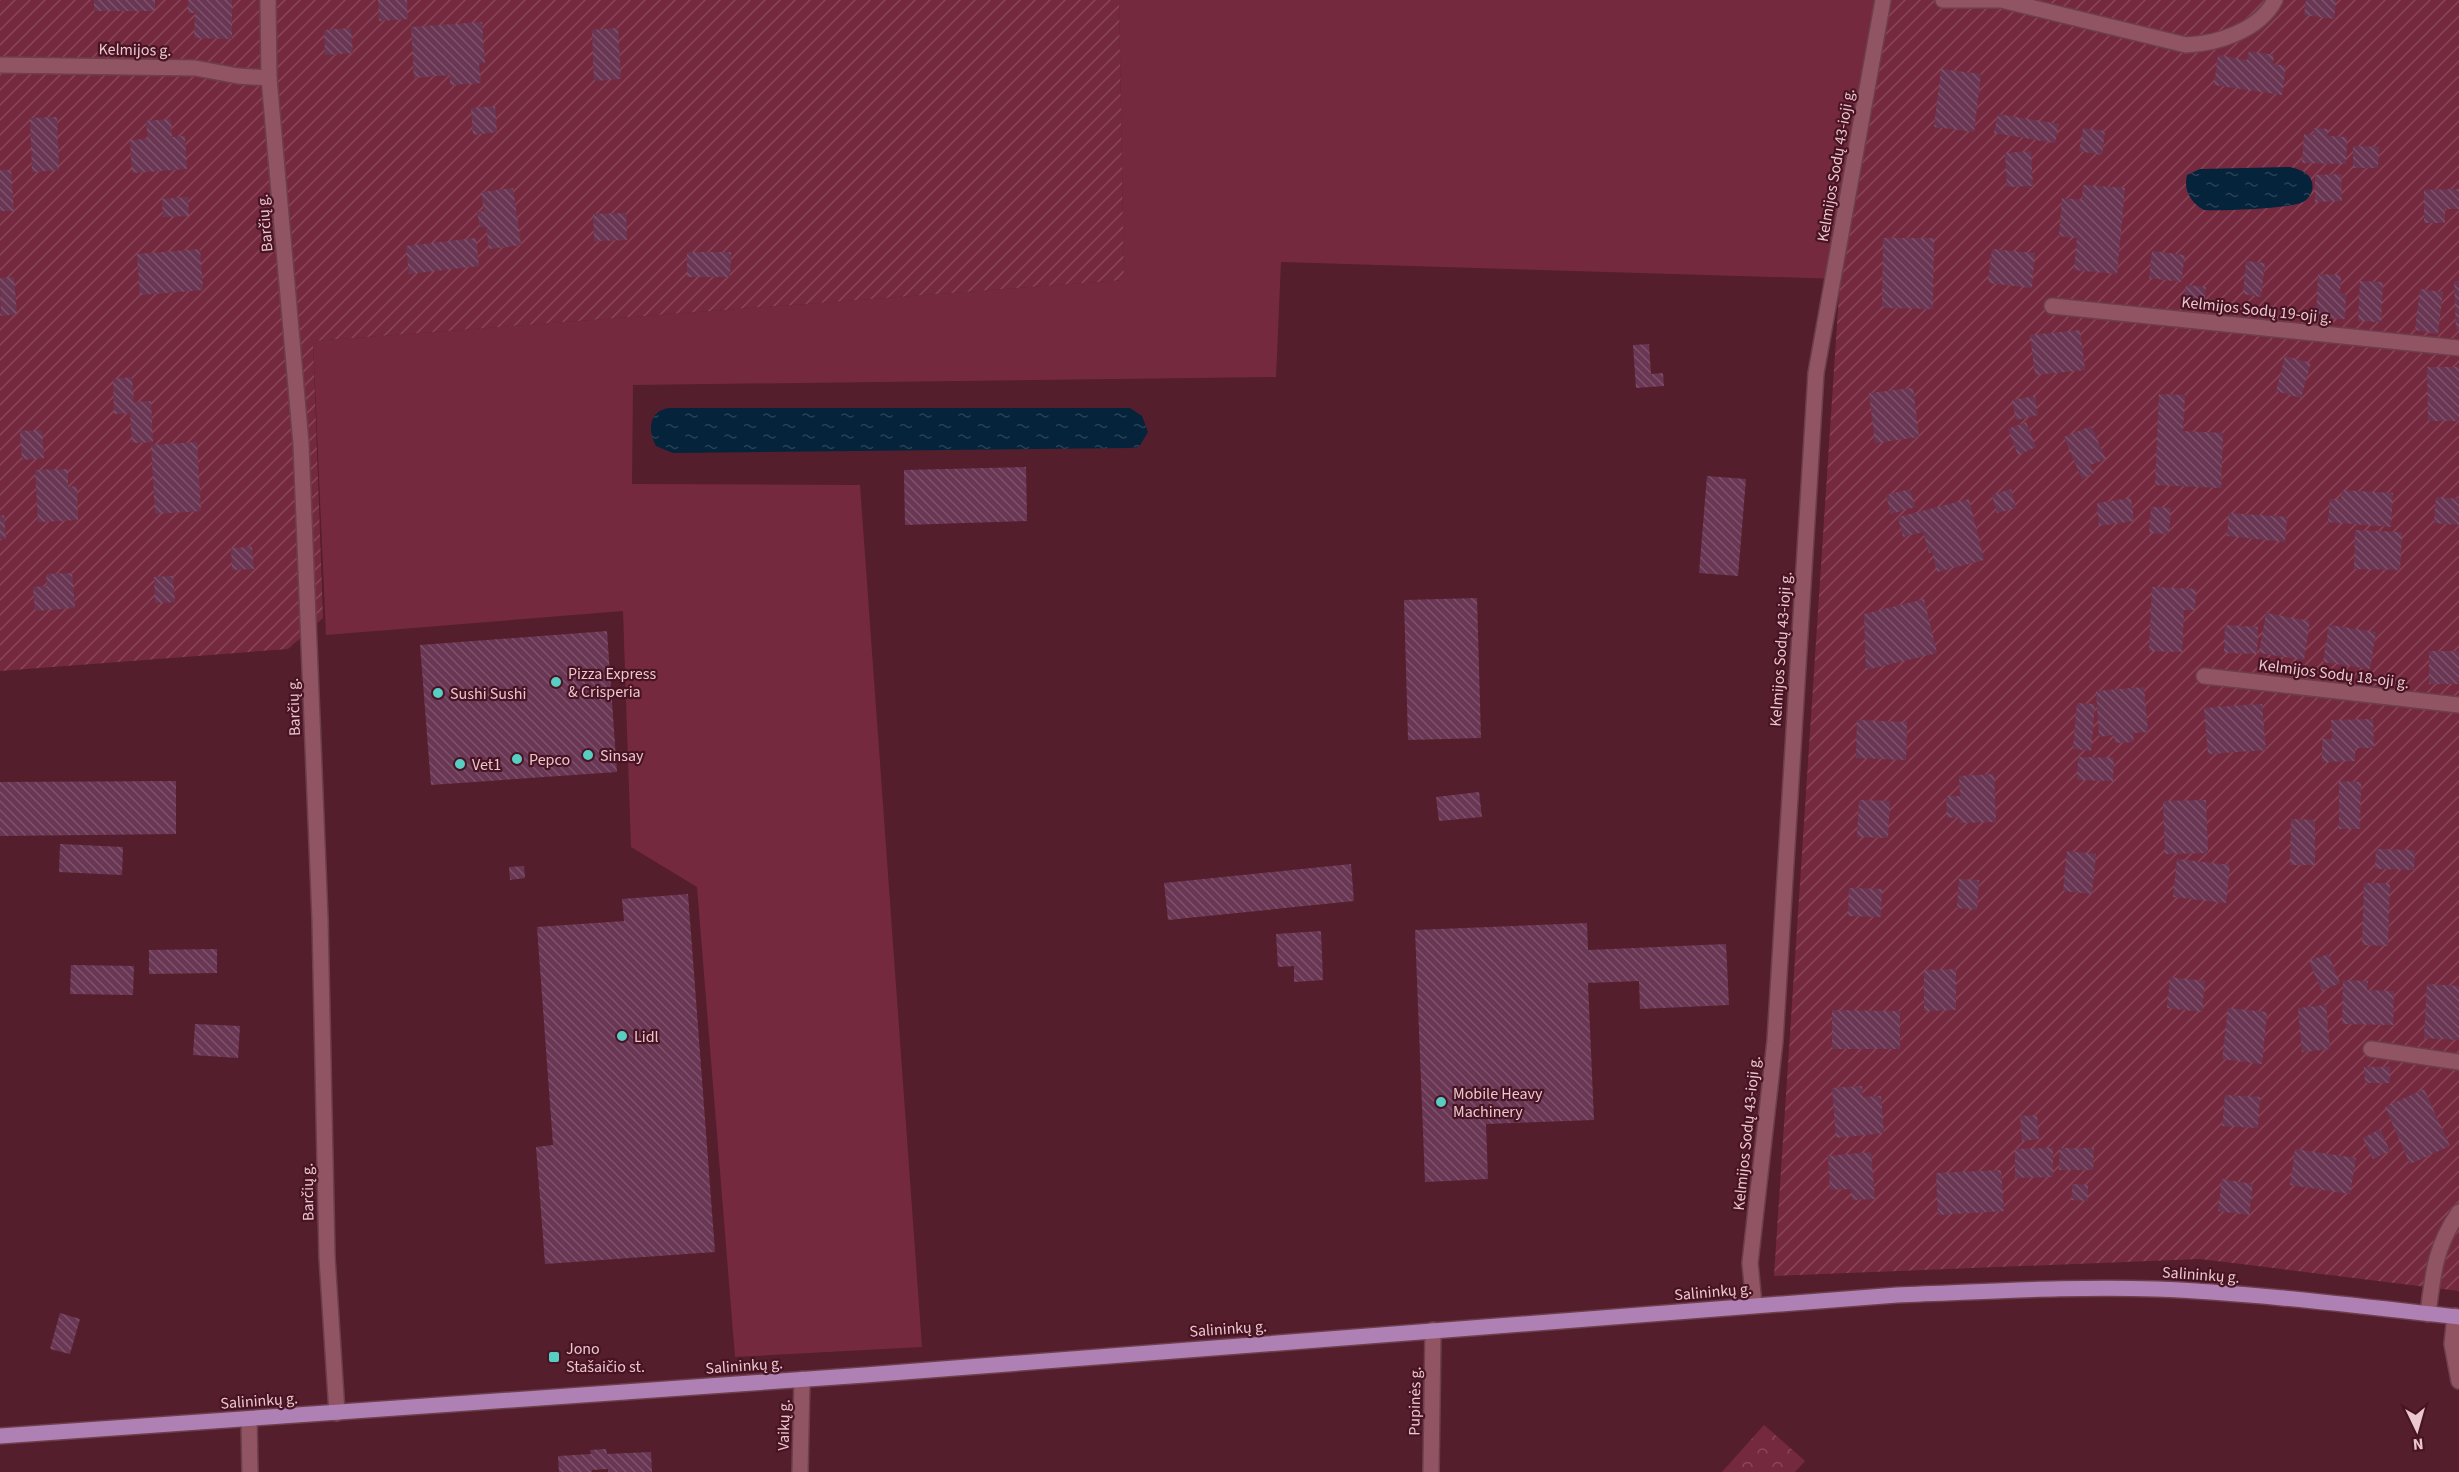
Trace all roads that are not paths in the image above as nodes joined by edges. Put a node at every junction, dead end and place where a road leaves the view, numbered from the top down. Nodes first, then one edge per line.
1 (268, 0) edge
2 (1883, 0) edge
3 (1943, 0) edge
4 (2005, 0) edge
5 (2275, 0) edge
6 (0, 65) edge
7 (269, 78) junction
8 (2052, 306) dead end
9 (2459, 348) edge
10 (2204, 676) dead end
11 (2459, 705) edge
12 (2371, 1049) dead end
13 (2459, 1062) edge
14 (2459, 1212) edge
15 (1754, 1305) junction
16 (2428, 1314) junction
17 (2457, 1317) edge
18 (1433, 1330) junction
19 (802, 1379) junction
20 (2459, 1381) edge
21 (337, 1413) junction
22 (249, 1419) junction
23 (0, 1436) edge
24 (250, 1472) edge
25 (800, 1472) edge
26 (1431, 1472) edge

1 - 7 street, Barčių g.
2 - 15 street, Kelmijos Sodų 43-ioji g.
3 - 4 street
4 - 5 street
6 - 7 street, Kelmijos g.
7 - 21 street, Barčių g.
8 - 9 street, Kelmijos Sodų 19-oji g.
10 - 11 street, Kelmijos Sodų 18-oji g.
12 - 13 street
14 - 16 street
15 - 16 main road, Salininkų g.
15 - 18 main road, Salininkų g.
16 - 17 main road, Salininkų g.
17 - 20 street
18 - 19 main road, Salininkų g.
18 - 26 street, Pupinės g.
19 - 21 main road, Salininkų g.
19 - 25 street, Vaikų g.
21 - 22 main road, Salininkų g.
22 - 23 main road, Salininkų g.
22 - 24 street

